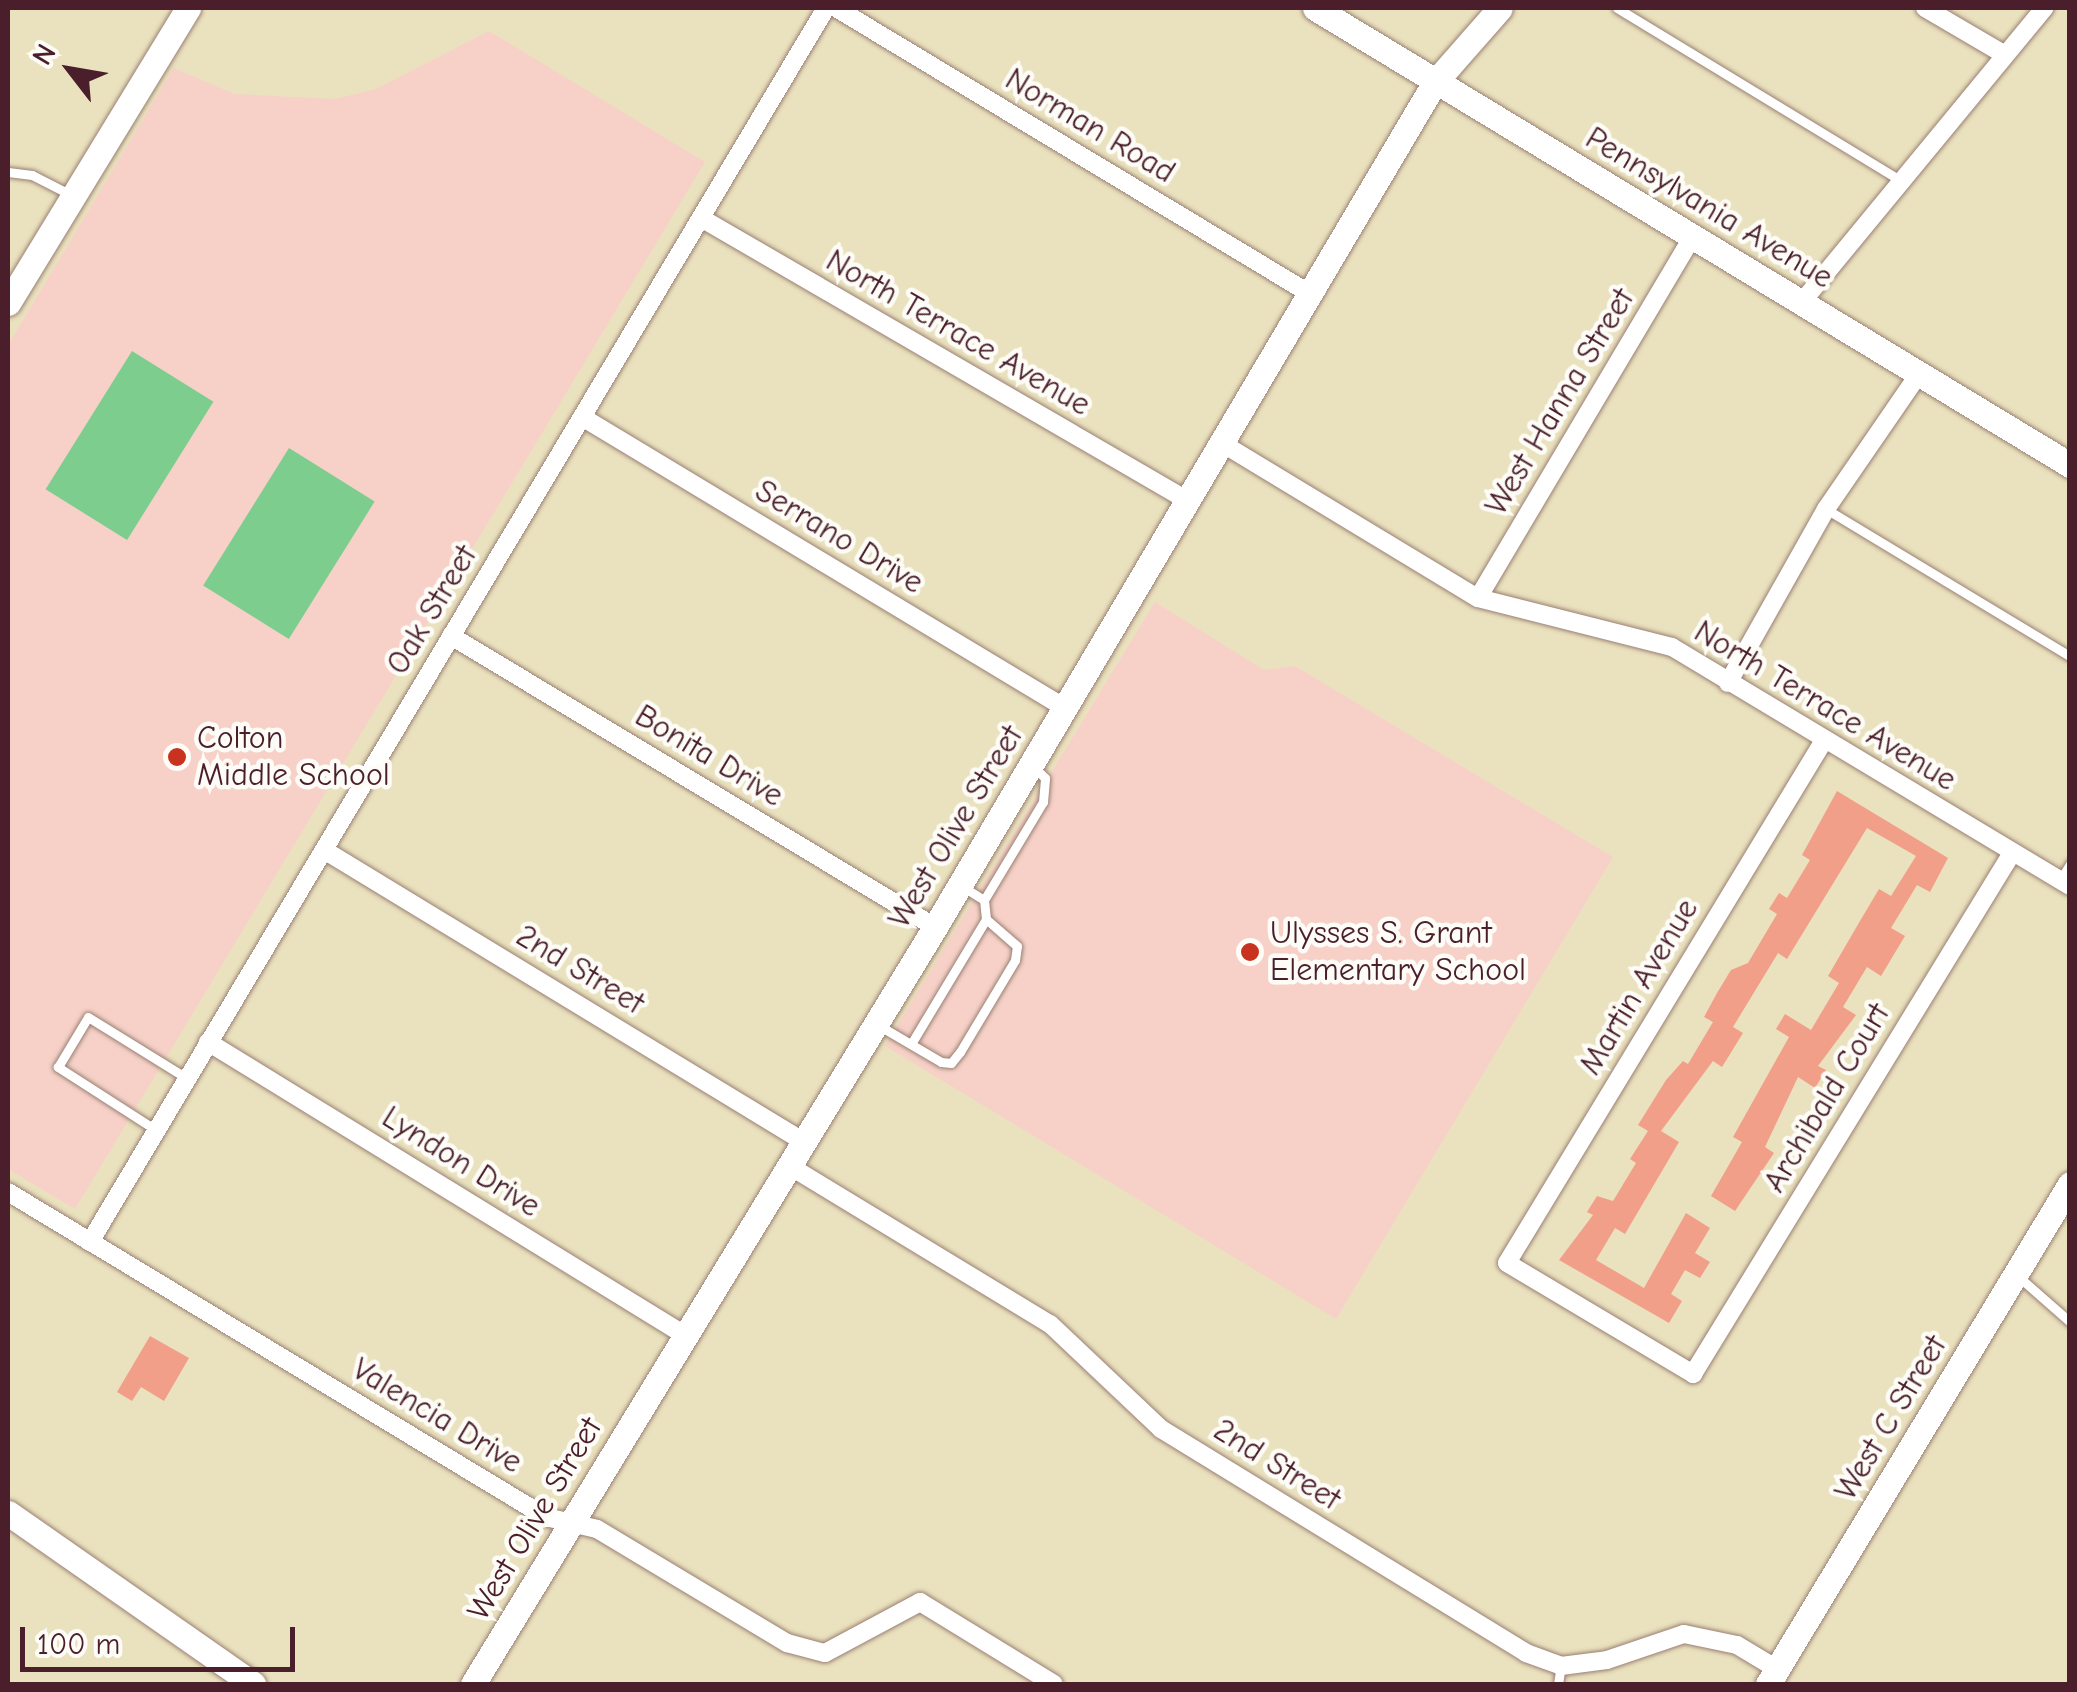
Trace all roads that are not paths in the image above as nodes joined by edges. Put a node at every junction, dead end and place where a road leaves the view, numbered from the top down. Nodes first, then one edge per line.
1 (188, 8) edge
2 (826, 8) edge
3 (836, 8) edge
4 (1315, 8) edge
5 (1500, 8) edge
6 (1617, 8) edge
7 (1925, 8) edge
8 (2044, 8) edge
9 (1946, 13) edge
10 (2005, 55) junction
11 (1435, 82) junction
12 (8, 172) edge
13 (1902, 181) junction
14 (74, 196) junction
15 (701, 218) junction
16 (1693, 236) junction
17 (1312, 295) junction
18 (1802, 302) junction
19 (8, 304) edge
20 (1920, 372) junction
21 (582, 418) junction
22 (1220, 442) junction
23 (2070, 465) edge
24 (1185, 500) junction
25 (1826, 509) junction
26 (1478, 598) junction
27 (452, 636) junction
28 (2070, 656) edge
29 (1728, 683) junction
30 (1065, 708) junction
31 (1823, 742) junction
32 (1032, 764) junction
33 (324, 850) junction
34 (2012, 853) junction
35 (2066, 877) edge
36 (960, 886) junction
37 (984, 900) junction
38 (986, 919) junction
39 (935, 927) junction
40 (876, 1024) junction
41 (208, 1042) junction
42 (912, 1044) junction
43 (188, 1079) junction
44 (156, 1130) junction
45 (804, 1142) junction
46 (788, 1165) junction
47 (2070, 1184) edge
48 (8, 1192) edge
49 (90, 1242) junction
50 (2016, 1274) junction
51 (2070, 1322) edge
52 (683, 1334) junction
53 (1693, 1374) joint
54 (8, 1513) edge
55 (570, 1526) junction
56 (1560, 1675) edge
57 (1773, 1677) edge
58 (253, 1684) edge
59 (473, 1684) edge
60 (1054, 1684) edge

1 - 14 street
2 - 15 street, Oak Street
3 - 17 street, Norman Road
4 - 11 street, Pennsylvania Avenue
5 - 11 street, West Olive Street
6 - 13 lane
7 - 9 street
8 - 10 street
9 - 10 street
10 - 13 street
11 - 16 street, Pennsylvania Avenue
11 - 17 street, West Olive Street
12 - 14 lane
13 - 18 street
14 - 19 street
15 - 21 street, Oak Street
15 - 24 street, North Terrace Avenue
16 - 18 street, Pennsylvania Avenue
16 - 26 street, West Hanna Street
17 - 22 street, West Olive Street
18 - 20 street, Pennsylvania Avenue
20 - 23 street, Pennsylvania Avenue
20 - 25 street
21 - 27 street, Oak Street
21 - 30 street, Serrano Drive
22 - 24 street, West Olive Street
22 - 26 street, North Terrace Avenue
24 - 30 street, West Olive Street
25 - 28 lane
25 - 29 street
26 - 29 street, North Terrace Avenue
27 - 33 street, Oak Street
27 - 39 street, Bonita Drive
29 - 31 street, North Terrace Avenue
30 - 32 street, West Olive Street
31 - 34 street, North Terrace Avenue
31 - 53 street, Martin Avenue
32 - 36 street, West Olive Street
32 - 37 lane
33 - 41 street, Oak Street
33 - 45 street, 2nd Street
34 - 35 street, North Terrace Avenue
34 - 53 street, Archibald Court
36 - 37 lane
36 - 39 street, West Olive Street
37 - 38 lane
38 - 42 lane
38 - 42 lane
39 - 40 street, West Olive Street
40 - 42 lane
40 - 45 street, West Olive Street
41 - 43 street, Oak Street
41 - 52 street, Lyndon Drive
43 - 44 street, Oak Street
43 - 44 lane
44 - 49 street, Oak Street
45 - 46 street, West Olive Street
46 - 52 street, West Olive Street
46 - 56 street, 2nd Street
47 - 50 street, West C Street
48 - 49 street, Valencia Drive
49 - 55 street, Valencia Drive
50 - 51 lane
50 - 57 street, West C Street
52 - 55 street, West Olive Street
54 - 58 street
55 - 59 street, West Olive Street
55 - 60 street, Valencia Drive
56 - 57 street, 2nd Street

